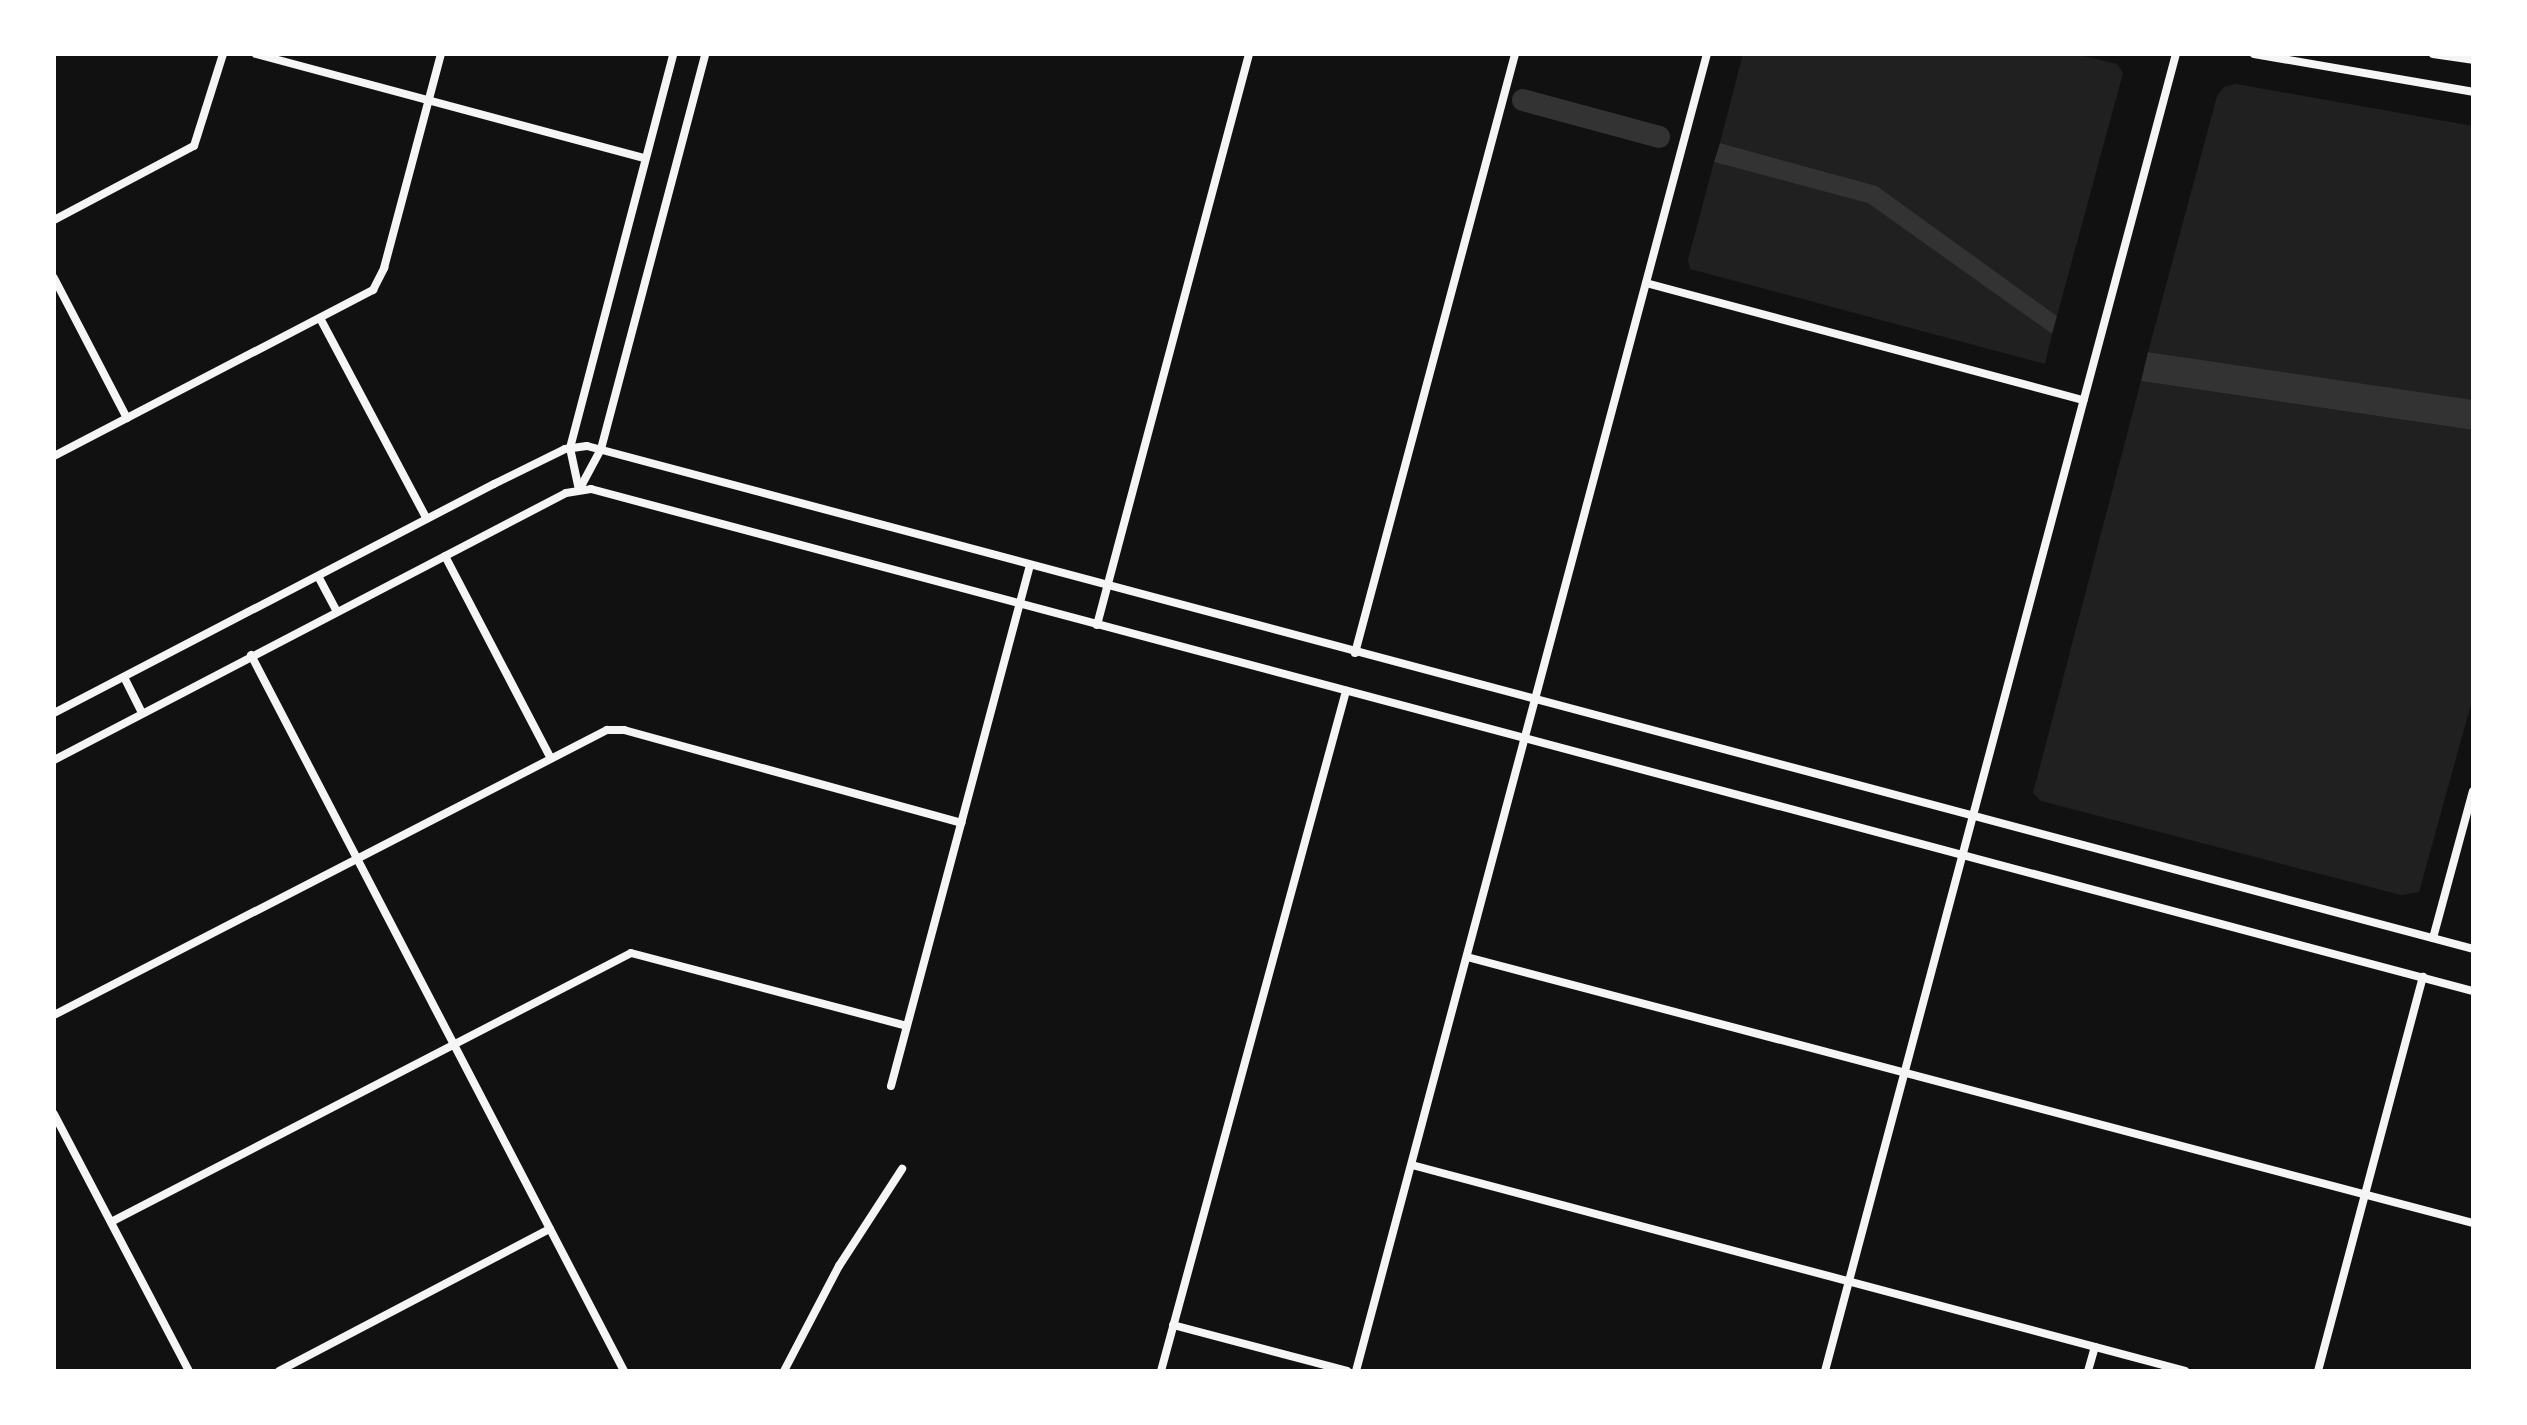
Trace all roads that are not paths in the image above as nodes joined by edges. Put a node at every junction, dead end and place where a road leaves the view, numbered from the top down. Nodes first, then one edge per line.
1 (223, 54) edge
2 (256, 54) edge
3 (441, 54) edge
4 (673, 54) edge
5 (705, 54) edge
6 (1249, 54) edge
7 (1515, 54) edge
8 (1707, 54) edge
9 (2176, 54) edge
10 (2254, 54) edge
11 (2433, 54) edge
12 (2473, 60) edge
13 (2473, 92) edge
14 (429, 102) junction
15 (645, 158) junction
16 (54, 220) edge
17 (54, 278) edge
18 (1646, 283) junction
19 (321, 320) junction
20 (2084, 400) junction
21 (127, 418) junction
22 (570, 448) junction
23 (601, 449) junction
24 (54, 456) edge
25 (579, 490) junction
26 (427, 519) junction
27 (445, 556) junction
28 (1030, 565) junction
29 (318, 576) junction
30 (1107, 586) junction
31 (1020, 604) junction
32 (337, 611) junction
33 (1097, 625) junction
34 (1355, 653) junction
35 (251, 655) junction
36 (124, 677) junction
37 (1346, 691) junction
38 (1535, 702) junction
39 (54, 713) edge
40 (142, 713) junction
41 (1525, 741) junction
42 (550, 757) junction
43 (54, 760) edge
44 (2473, 791) edge
45 (1974, 818) junction
46 (961, 823) junction
47 (1964, 855) junction
48 (355, 857) junction
49 (2433, 938) junction
50 (2473, 949) edge
51 (1467, 957) junction
52 (2423, 977) junction
53 (2473, 991) edge
54 (54, 1015) edge
55 (907, 1026) junction
56 (450, 1043) junction
57 (1907, 1073) junction
58 (891, 1086) dead end
59 (54, 1114) edge
60 (1412, 1165) junction
61 (902, 1169) dead end
62 (2366, 1194) junction
63 (111, 1222) junction
64 (2473, 1223) edge
65 (550, 1229) junction
66 (1849, 1281) junction
67 (1173, 1325) junction
68 (2095, 1347) junction
69 (189, 1371) edge
70 (279, 1371) edge
71 (624, 1371) edge
72 (784, 1371) edge
73 (1161, 1371) edge
74 (1347, 1371) edge
75 (1356, 1371) edge
76 (1825, 1371) edge
77 (2088, 1371) edge
78 (2185, 1371) edge
79 (2318, 1371) edge

1 - 16 street
2 - 14 street
3 - 14 street
4 - 15 street
5 - 23 street
6 - 30 street
7 - 34 street
8 - 18 street
9 - 20 street
10 - 13 street
11 - 12 street
14 - 15 street
14 - 19 street
15 - 22 street
17 - 21 street
18 - 20 street
18 - 38 street
19 - 21 street
19 - 26 street
20 - 45 street
21 - 24 street
22 - 23 street
22 - 25 street
22 - 26 street
23 - 25 street
23 - 28 street
25 - 27 street
25 - 31 street
26 - 29 street
27 - 32 street
27 - 42 street
28 - 30 street
28 - 31 street
29 - 32 street
29 - 36 street
30 - 33 street
30 - 34 street
31 - 33 street
31 - 46 street
32 - 35 street
33 - 37 street
34 - 38 street
35 - 40 street
35 - 48 street
36 - 39 street
36 - 40 street
37 - 41 street
37 - 67 street
38 - 41 street
38 - 45 street
40 - 43 street
41 - 47 street
41 - 51 street
42 - 46 street
42 - 48 street
44 - 49 street
45 - 47 street
45 - 49 street
46 - 55 street
47 - 52 street
47 - 57 street
48 - 54 street
48 - 56 street
49 - 50 street
51 - 57 street
51 - 60 street
52 - 53 street
52 - 62 street
55 - 56 street
55 - 58 street
56 - 63 street
56 - 65 street
57 - 62 street
57 - 66 street
59 - 63 street
60 - 66 street
60 - 75 street
61 - 72 street
62 - 64 street
62 - 79 street
63 - 69 street
65 - 70 street
65 - 71 street
66 - 68 street
66 - 76 street
67 - 73 street
67 - 74 street
68 - 77 street
68 - 78 street

